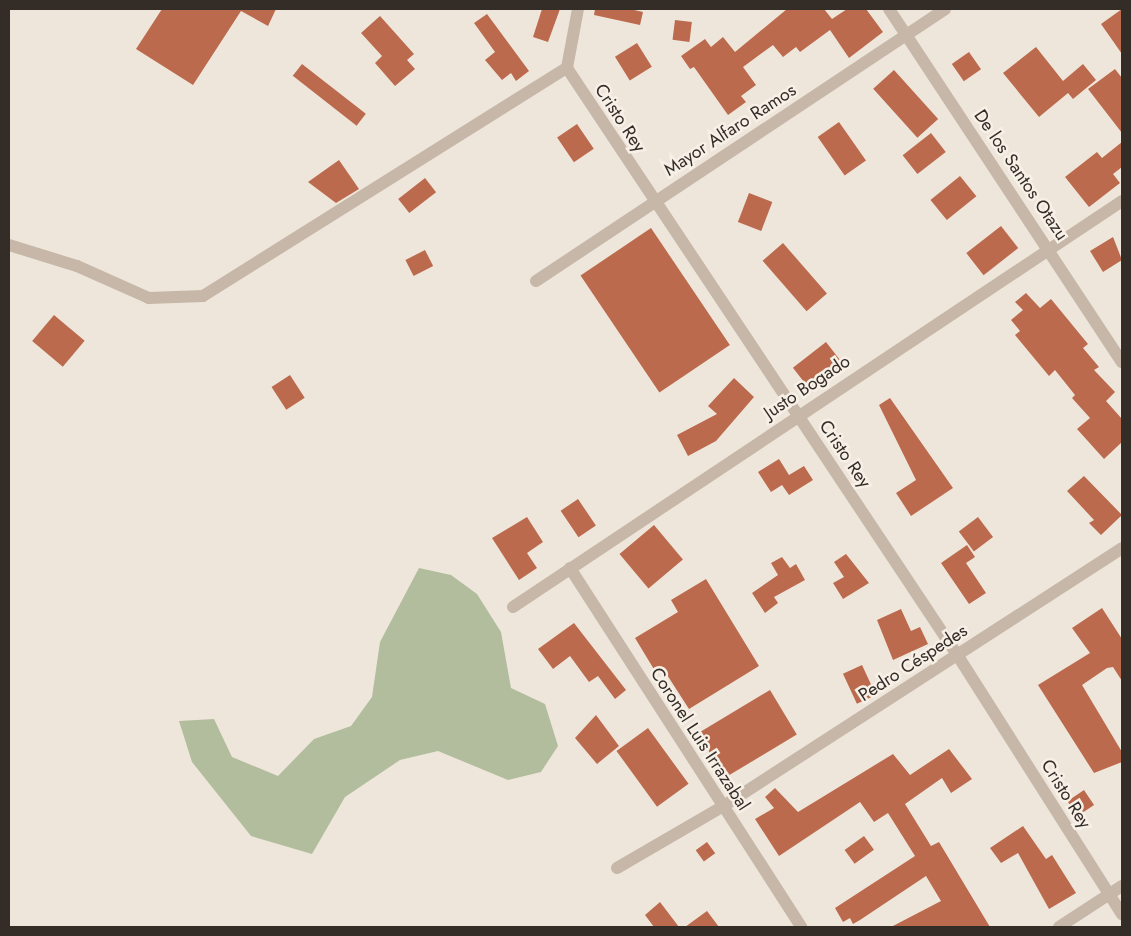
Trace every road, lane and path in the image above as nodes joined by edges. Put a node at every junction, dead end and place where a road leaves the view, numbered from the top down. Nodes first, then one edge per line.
1 (578, 9) edge
2 (889, 9) edge
3 (945, 9) edge
4 (907, 35) junction
5 (567, 68) junction
6 (654, 201) junction
7 (1122, 201) edge
8 (9, 245) edge
9 (1049, 249) junction
10 (536, 281) dead end
11 (1122, 362) edge
12 (797, 414) junction
13 (1122, 548) edge
14 (570, 568) junction
15 (513, 607) dead end
16 (958, 656) junction
17 (722, 807) junction
18 (617, 868) dead end
19 (1122, 886) edge
20 (1109, 895) junction
21 (1122, 914) edge
22 (800, 927) edge
23 (1059, 927) edge

1 - 5 street
2 - 4 street, De los Santos Otazu
3 - 4 street, Mayor Alfaro Ramos
4 - 6 street, Mayor Alfaro Ramos
4 - 9 street, De los Santos Otazu
5 - 6 street, Cristo Rey
5 - 8 street
6 - 10 street, Mayor Alfaro Ramos
6 - 12 street, Cristo Rey
7 - 9 street, Justo Bogado
9 - 11 street, De los Santos Otazu
9 - 12 street, Justo Bogado
12 - 14 street, Justo Bogado
12 - 16 street, Cristo Rey
13 - 16 street, Pedro Céspedes
14 - 15 street, Justo Bogado
14 - 17 street, Coronel Luis Irrazabal
16 - 17 street, Pedro Céspedes
16 - 20 street, Cristo Rey
17 - 18 street, Pedro Céspedes
17 - 22 street, Coronel Luis Irrazabal
19 - 20 street
20 - 21 street, Cristo Rey
20 - 23 street

